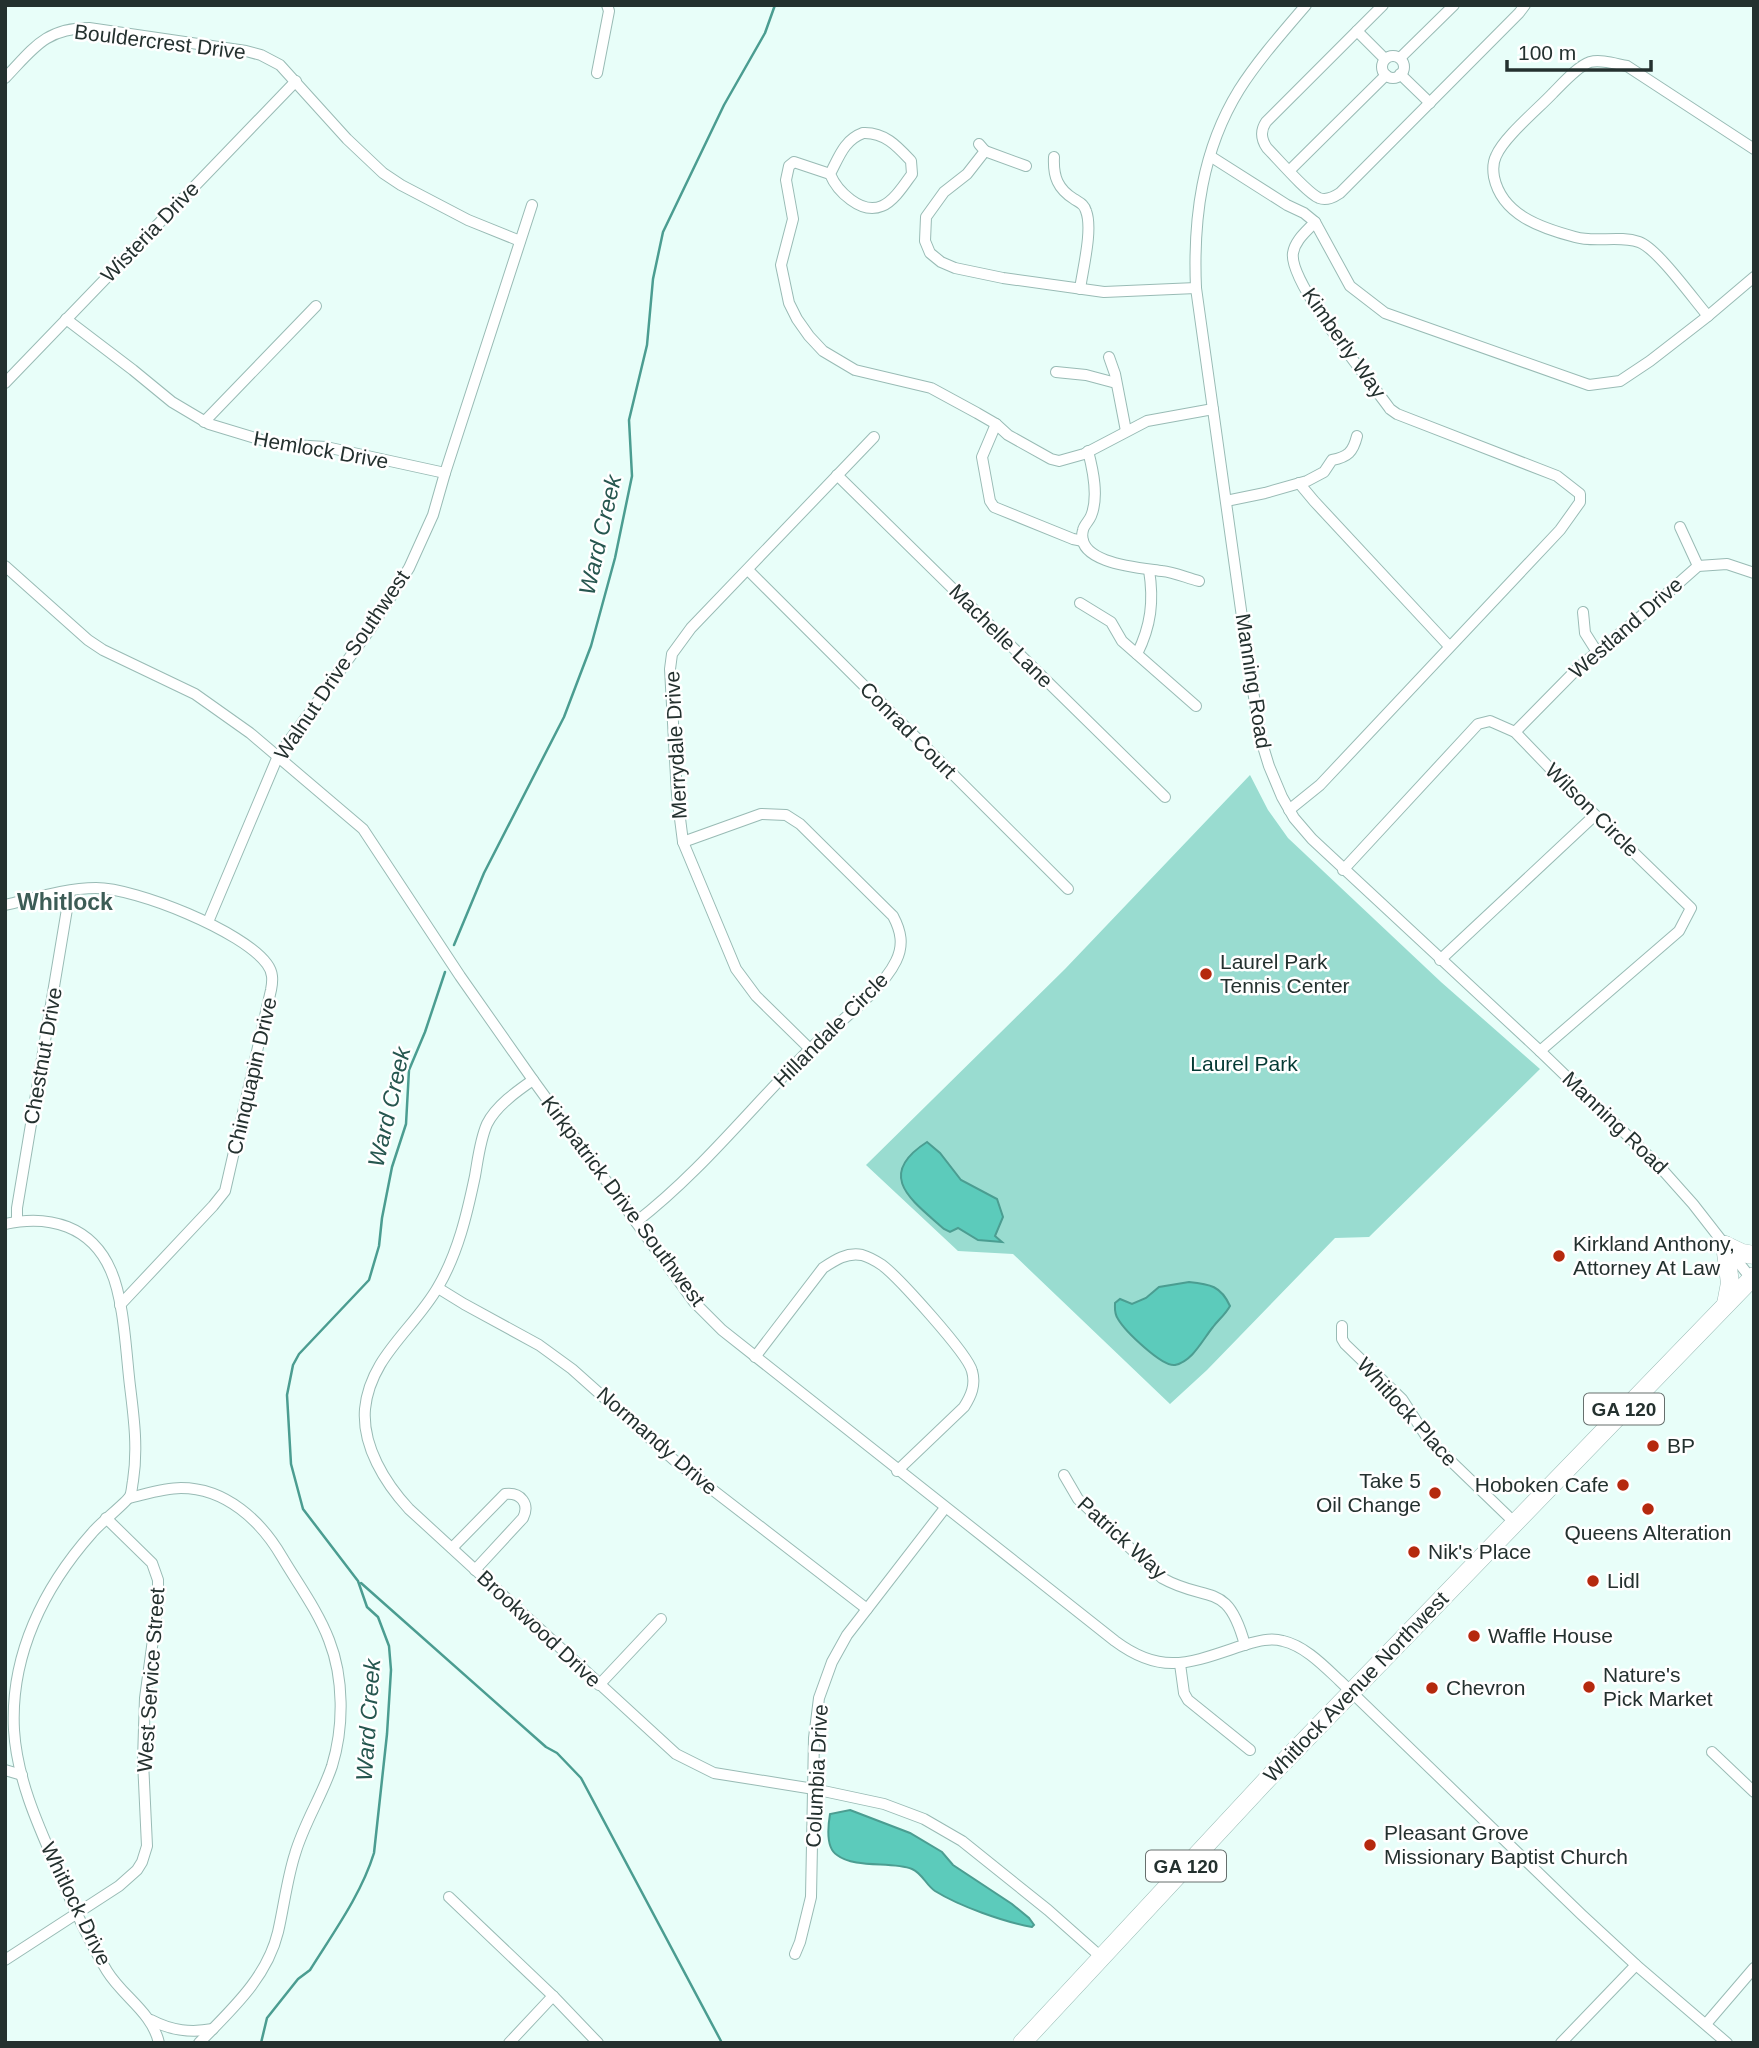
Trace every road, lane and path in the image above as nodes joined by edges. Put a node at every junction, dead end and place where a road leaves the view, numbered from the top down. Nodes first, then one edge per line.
1 (607, 5) edge
2 (1306, 5) edge
3 (1383, 5) edge
4 (1454, 5) edge
5 (1525, 5) edge
6 (1357, 31) junction
7 (1400, 58) junction
8 (1385, 59) junction
9 (597, 73) dead end
10 (1400, 74) junction
11 (1386, 75) junction
12 (5, 78) edge
13 (296, 81) junction
14 (1430, 103) junction
15 (1754, 149) edge
16 (1210, 156) junction
17 (1054, 157) dead end
18 (1026, 166) dead end
19 (1290, 170) junction
20 (831, 174) junction
21 (532, 205) dead end
22 (1315, 222) junction
23 (520, 242) junction
24 (1754, 277) edge
25 (1196, 288) junction
26 (1080, 289) junction
27 (316, 306) dead end
28 (1708, 316) junction
29 (66, 319) junction
30 (1109, 357) dead end
31 (1056, 372) dead end
32 (5, 383) edge
33 (1116, 383) junction
34 (1213, 409) junction
35 (204, 422) junction
36 (996, 424) junction
37 (1126, 431) junction
38 (1357, 436) dead end
39 (874, 437) dead end
40 (1088, 451) junction
41 (444, 473) junction
42 (837, 475) junction
43 (1299, 483) junction
44 (1226, 501) junction
45 (1680, 527) dead end
46 (1083, 541) junction
47 (5, 566) edge
48 (1698, 566) junction
49 (748, 570) junction
50 (1149, 570) junction
51 (1754, 573) edge
52 (1199, 581) dead end
53 (1080, 603) dead end
54 (1583, 612) dead end
55 (1449, 646) junction
56 (1597, 652) junction
57 (1137, 654) junction
58 (1196, 706) dead end
59 (1515, 732) junction
60 (278, 756) junction
61 (1165, 797) dead end
62 (1289, 810) junction
63 (1595, 815) junction
64 (683, 842) junction
65 (1343, 870) junction
66 (1068, 889) dead end
67 (70, 891) junction
68 (5, 905) edge
69 (208, 922) junction
70 (1440, 960) junction
71 (810, 1049) junction
72 (1540, 1051) junction
73 (533, 1080) junction
74 (17, 1221) junction
75 (636, 1222) junction
76 (5, 1224) edge
77 (1725, 1245) junction
78 (1754, 1255) edge
79 (1753, 1279) edge
80 (438, 1288) junction
81 (1726, 1304) junction
82 (120, 1305) junction
83 (1342, 1326) dead end
84 (755, 1357) junction
85 (897, 1471) junction
86 (1064, 1475) dead end
87 (129, 1498) junction
88 (946, 1508) junction
89 (106, 1517) junction
90 (1514, 1522) junction
91 (452, 1548) junction
92 (475, 1570) junction
93 (867, 1609) junction
94 (661, 1619) dead end
95 (1245, 1645) junction
96 (1180, 1664) junction
97 (599, 1685) junction
98 (1351, 1692) junction
99 (14, 1730) junction
100 (5, 1744) edge
101 (1250, 1750) dead end
102 (1712, 1752) dead end
103 (5, 1770) edge
104 (22, 1775) junction
105 (814, 1789) junction
106 (1754, 1792) edge
107 (449, 1897) dead end
108 (76, 1913) junction
109 (794, 1954) dead end
110 (1101, 1957) junction
111 (5, 1960) edge
112 (1636, 1965) junction
113 (1754, 1968) edge
114 (553, 1996) junction
115 (151, 2020) junction
116 (1706, 2024) junction
117 (213, 2029) junction
118 (159, 2043) edge
119 (199, 2043) edge
120 (509, 2043) edge
121 (598, 2043) edge
122 (1022, 2043) edge
123 (1561, 2043) edge
124 (1727, 2043) edge

1 - 9 street
2 - 16 street, Manning Road
3 - 6 street
4 - 7 street
5 - 14 street
6 - 8 street
6 - 19 street
7 - 8 street
7 - 10 street
8 - 11 street
10 - 11 street
10 - 14 street
11 - 19 street
12 - 13 street, Bouldercrest Drive
13 - 23 street, Bouldercrest Drive
13 - 29 street, Wisteria Drive
14 - 19 street
15 - 28 street
16 - 22 street
16 - 25 street, Manning Road
17 - 26 street
18 - 26 street
20 - 20 street
20 - 36 street
21 - 23 street, Walnut Drive Southwest
22 - 28 street, Kimberly Way
22 - 55 street, Kimberly Way
23 - 41 street, Walnut Drive Southwest
24 - 28 street, Kimberly Way
25 - 26 street
25 - 34 street, Manning Road
27 - 35 street
29 - 32 street, Wisteria Drive
29 - 35 street, Hemlock Drive
30 - 33 street
31 - 33 street
33 - 37 street
34 - 37 street
34 - 44 street, Manning Road
35 - 41 street, Hemlock Drive
36 - 40 street
36 - 46 street
37 - 40 street
38 - 43 street
39 - 42 street, Merrydale Drive
40 - 46 street
41 - 60 street, Walnut Drive Southwest
42 - 49 street, Merrydale Drive
42 - 61 street, Machelle Lane
43 - 44 street
43 - 55 street
44 - 62 street, Manning Road
45 - 48 street
46 - 50 street
47 - 60 street, Kirkpatrick Drive Southwest
48 - 51 street, Westland Drive
48 - 56 street, Westland Drive
49 - 64 street, Merrydale Drive
49 - 66 street, Conrad Court
50 - 52 street
50 - 57 street
53 - 57 street
54 - 56 street
55 - 62 street
56 - 59 street, Westland Drive
57 - 58 street
59 - 63 street, Wilson Circle
59 - 65 street
60 - 69 street, Walnut Drive Southwest
60 - 73 street, Kirkpatrick Drive Southwest
62 - 65 street, Manning Road
63 - 70 street
63 - 72 street, Wilson Circle
64 - 71 street, Merrydale Drive
64 - 71 street, Hillandale Circle
65 - 70 street, Manning Road
67 - 68 street, Chinquapin Drive
67 - 69 street, Chinquapin Drive
67 - 74 street, Chestnut Drive
69 - 82 street, Chinquapin Drive
70 - 72 street, Manning Road
71 - 75 street, Hillandale Circle
72 - 77 street, Manning Road
73 - 75 street, Kirkpatrick Drive Southwest
73 - 80 street, Brookwood Drive
74 - 76 street
74 - 82 street
75 - 84 street, Kirkpatrick Drive Southwest
77 - 78 highway
77 - 79 street, Manning Road
77 - 81 highway
79 - 81 highway, Whitlock Avenue Northwest / GA 120
80 - 91 street, Brookwood Drive
80 - 93 street, Normandy Drive
81 - 90 highway, Whitlock Avenue Northwest / GA 120
82 - 87 street
83 - 90 street, Whitlock Place
84 - 85 street, Kirkpatrick Drive Southwest
84 - 85 street
85 - 88 street, Kirkpatrick Drive Southwest
86 - 95 street, Patrick Way
87 - 89 street, Whitlock Drive
87 - 117 street
88 - 93 street, Columbia Drive
88 - 96 street, Kirkpatrick Drive Southwest
89 - 99 street, Whitlock Drive
89 - 108 street, West Service Street
90 - 98 highway, Whitlock Avenue Northwest / GA 120
91 - 92 street, Brookwood Drive
91 - 92 street
92 - 97 street, Brookwood Drive
93 - 105 street, Columbia Drive
94 - 97 street
95 - 96 street, Kirkpatrick Drive Southwest
95 - 98 street, Kirkpatrick Drive Southwest
96 - 101 street
97 - 105 street, Brookwood Drive
98 - 110 highway, Whitlock Avenue Northwest / GA 120
98 - 112 street, Kirkpatrick Drive Southwest
99 - 100 street
99 - 104 street, Whitlock Drive
102 - 106 street
103 - 104 street
104 - 108 street, Whitlock Drive
105 - 109 street, Columbia Drive
105 - 110 street, Brookwood Drive
107 - 114 street
108 - 111 street, West Service Street
108 - 115 street, Whitlock Drive
110 - 122 highway, Whitlock Avenue Northwest / GA 120
112 - 116 street, Kirkpatrick Drive Southwest
112 - 123 street
113 - 116 street
114 - 120 street
114 - 121 street
115 - 117 street, Whitlock Drive
115 - 118 street, Whitlock Drive
116 - 124 street, Kirkpatrick Drive Southwest
117 - 119 street

